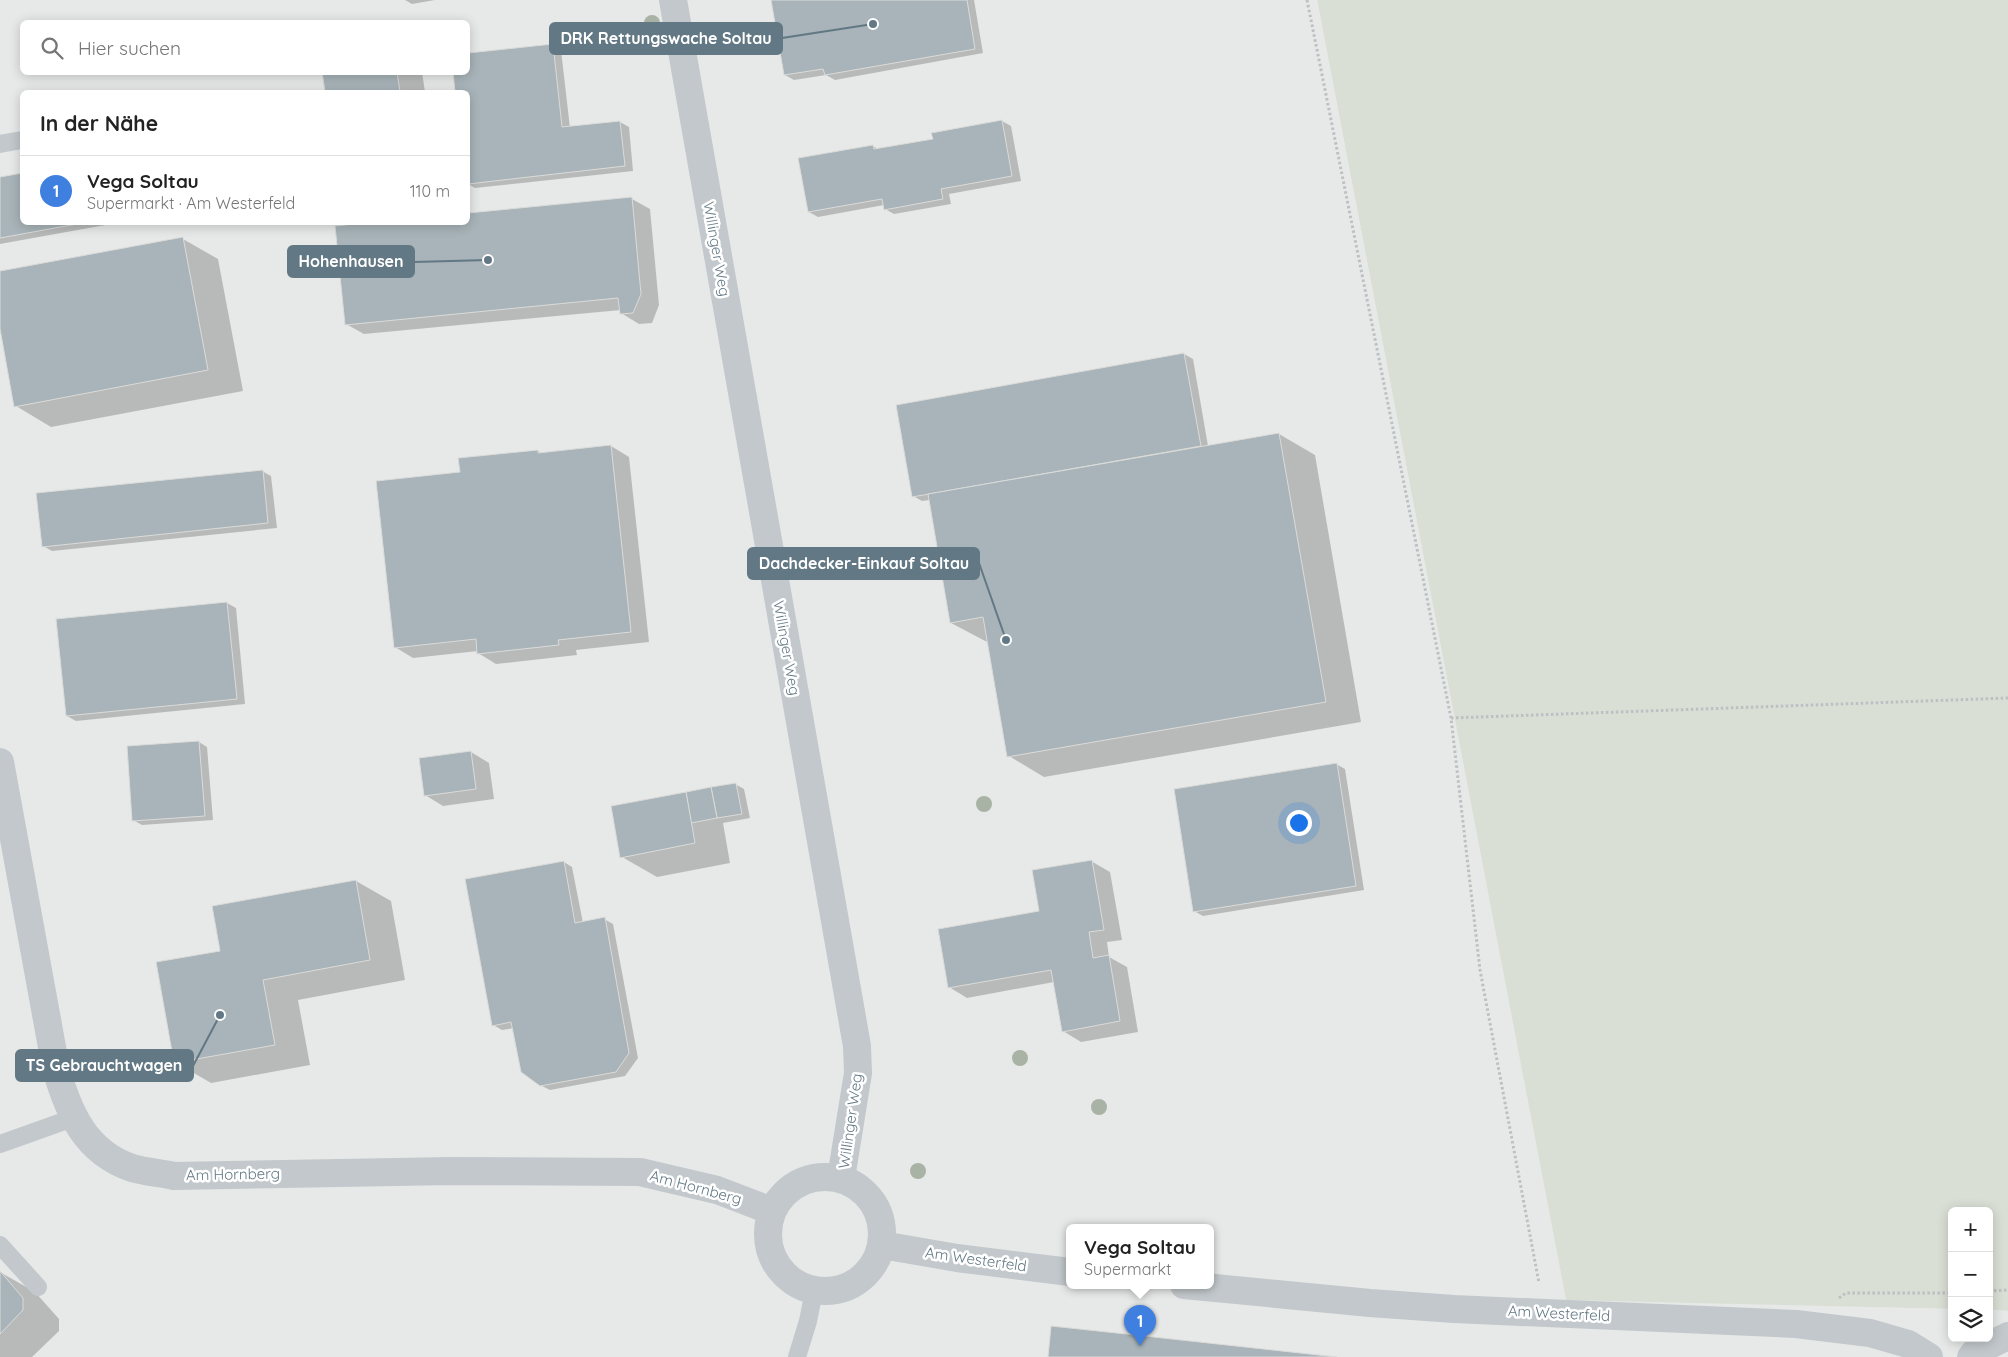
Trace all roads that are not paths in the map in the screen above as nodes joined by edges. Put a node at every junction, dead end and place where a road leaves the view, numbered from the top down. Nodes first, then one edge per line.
1 (673, 0) edge
2 (20, 140) edge
3 (0, 144) edge
4 (0, 762) edge
5 (73, 1118) junction
6 (0, 1144) edge
7 (841, 1178) junction
8 (772, 1211) junction
9 (0, 1245) edge
10 (882, 1245) junction
11 (1066, 1272) edge
12 (38, 1287) dead end
13 (1214, 1288) edge
14 (814, 1291) junction
15 (2008, 1336) edge
16 (797, 1357) edge
17 (1929, 1357) edge
18 (1971, 1357) edge

1 - 7 street, Willinger Weg
2 - 3 lane
4 - 5 street, Am Hornberg
5 - 6 lane
5 - 8 street, Am Hornberg
7 - 8 street
7 - 10 street
8 - 14 street
9 - 12 lane
10 - 11 street, Am Westerfeld
10 - 14 street
13 - 17 street, Am Westerfeld
14 - 16 lane
15 - 18 street

